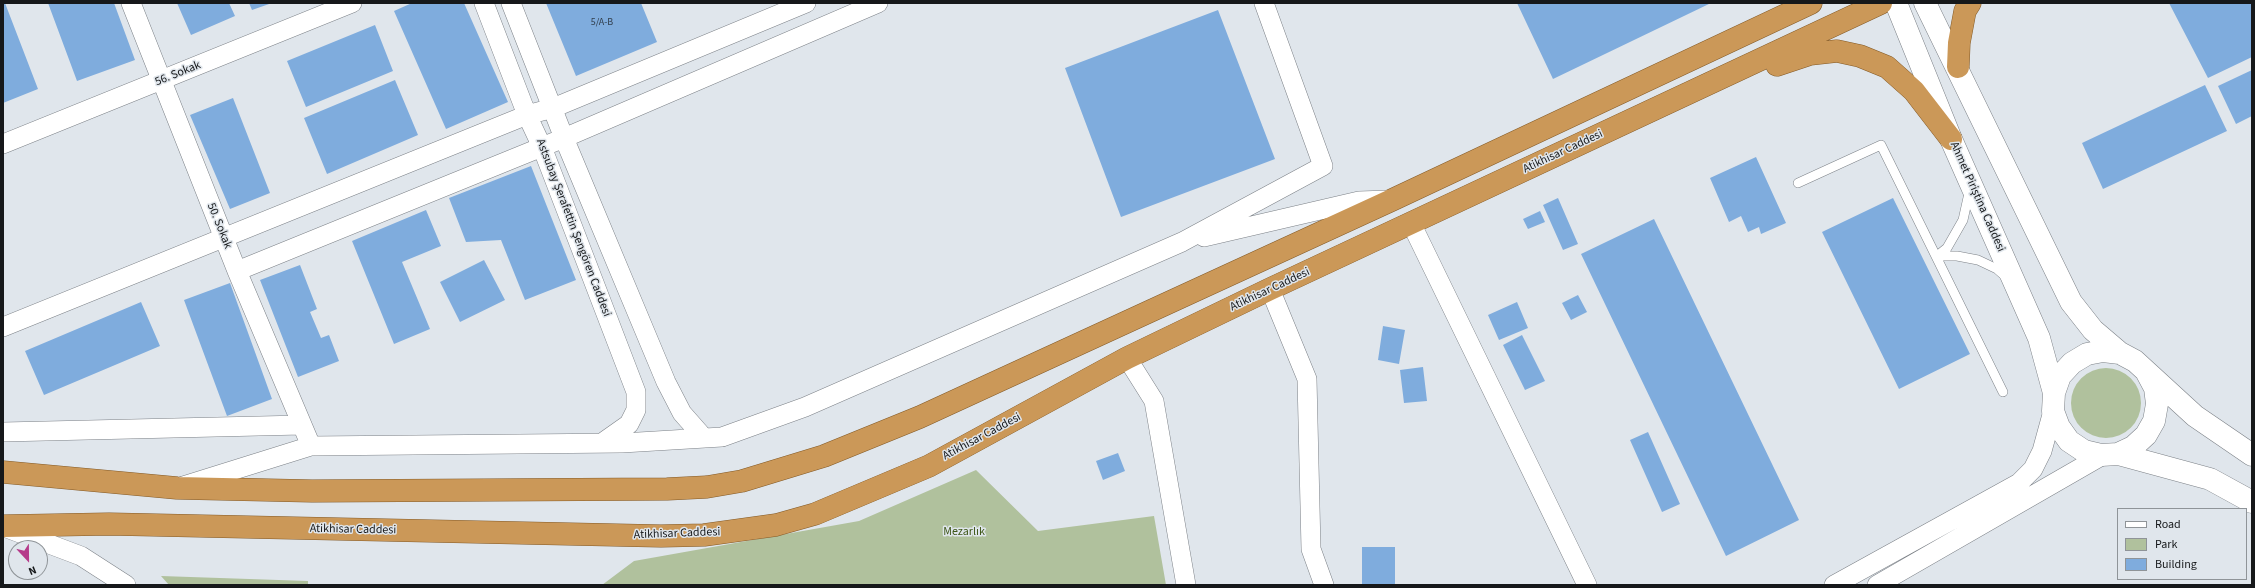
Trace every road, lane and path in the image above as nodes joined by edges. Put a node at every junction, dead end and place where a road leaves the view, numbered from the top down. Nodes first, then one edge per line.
1 (131, 3) edge
2 (352, 3) edge
3 (484, 3) edge
4 (511, 3) edge
5 (806, 3) edge
6 (878, 3) edge
7 (1264, 3) edge
8 (1812, 3) edge
9 (1881, 3) edge
10 (1896, 3) edge
11 (1925, 3) edge
12 (1970, 3) edge
13 (1958, 67) junction
14 (160, 81) junction
15 (1690, 93) junction
16 (553, 108) junction
17 (527, 115) junction
18 (564, 138) junction
19 (1951, 139) junction
20 (3, 144) edge
21 (542, 147) junction
22 (1970, 182) junction
23 (1798, 183) dead end
24 (1392, 200) junction
25 (1411, 223) junction
26 (224, 238) junction
27 (1182, 242) junction
28 (1937, 256) junction
29 (237, 271) junction
30 (2015, 284) junction
31 (1270, 289) junction
32 (3, 327) edge
33 (2120, 353) junction
34 (1127, 358) junction
35 (2147, 373) junction
36 (2003, 392) dead end
37 (2053, 402) junction
38 (302, 425) junction
39 (3, 432) edge
40 (704, 438) junction
41 (602, 443) junction
42 (312, 446) junction
43 (2111, 454) junction
44 (2252, 455) edge
45 (3, 472) edge
46 (177, 488) junction
47 (2249, 502) edge
48 (3, 526) edge
49 (126, 585) edge
50 (1186, 585) edge
51 (1324, 585) edge
52 (1587, 585) edge
53 (1834, 585) edge
54 (1877, 585) edge

1 - 14 street, 50. Sokak
2 - 14 street, 56. Sokak
3 - 17 street, Astsubay Şerafettin Şengören Caddesi
4 - 16 street, Astsubay Şerafettin Şengören Caddesi
5 - 16 street
6 - 18 street
7 - 27 street
8 - 24 highway
9 - 15 highway, Atikhisar Caddesi
10 - 19 street, Ahmet Piriştina Caddesi
11 - 13 street
12 - 13 highway
13 - 33 street
14 - 20 street, 56. Sokak
14 - 26 street, 50. Sokak
15 - 19 highway
15 - 25 highway, Atikhisar Caddesi
16 - 17 street
16 - 18 street, Astsubay Şerafettin Şengören Caddesi
17 - 21 street, Astsubay Şerafettin Şengören Caddesi
17 - 26 street
18 - 21 street
18 - 40 street, Astsubay Şerafettin Şengören Caddesi
19 - 22 street, Ahmet Piriştina Caddesi
21 - 29 street
21 - 41 street, Astsubay Şerafettin Şengören Caddesi
22 - 28 lane
22 - 30 street, Ahmet Piriştina Caddesi
23 - 28 lane
24 - 27 street
24 - 46 highway
25 - 31 highway, Atikhisar Caddesi
25 - 52 street
26 - 29 street, 50. Sokak
26 - 32 street
27 - 40 street
28 - 30 lane
28 - 36 lane
29 - 38 street, 50. Sokak
30 - 37 street, Ahmet Piriştina Caddesi
31 - 34 highway, Atikhisar Caddesi
31 - 51 street
33 - 35 street
33 - 37 street
34 - 48 highway, Atikhisar Caddesi
34 - 50 street
35 - 43 street
35 - 44 street
37 - 43 street
37 - 53 street
38 - 39 street
38 - 42 street, 50. Sokak
40 - 41 street
41 - 42 street
42 - 46 street
43 - 47 street
43 - 54 street
45 - 46 highway
48 - 49 street

